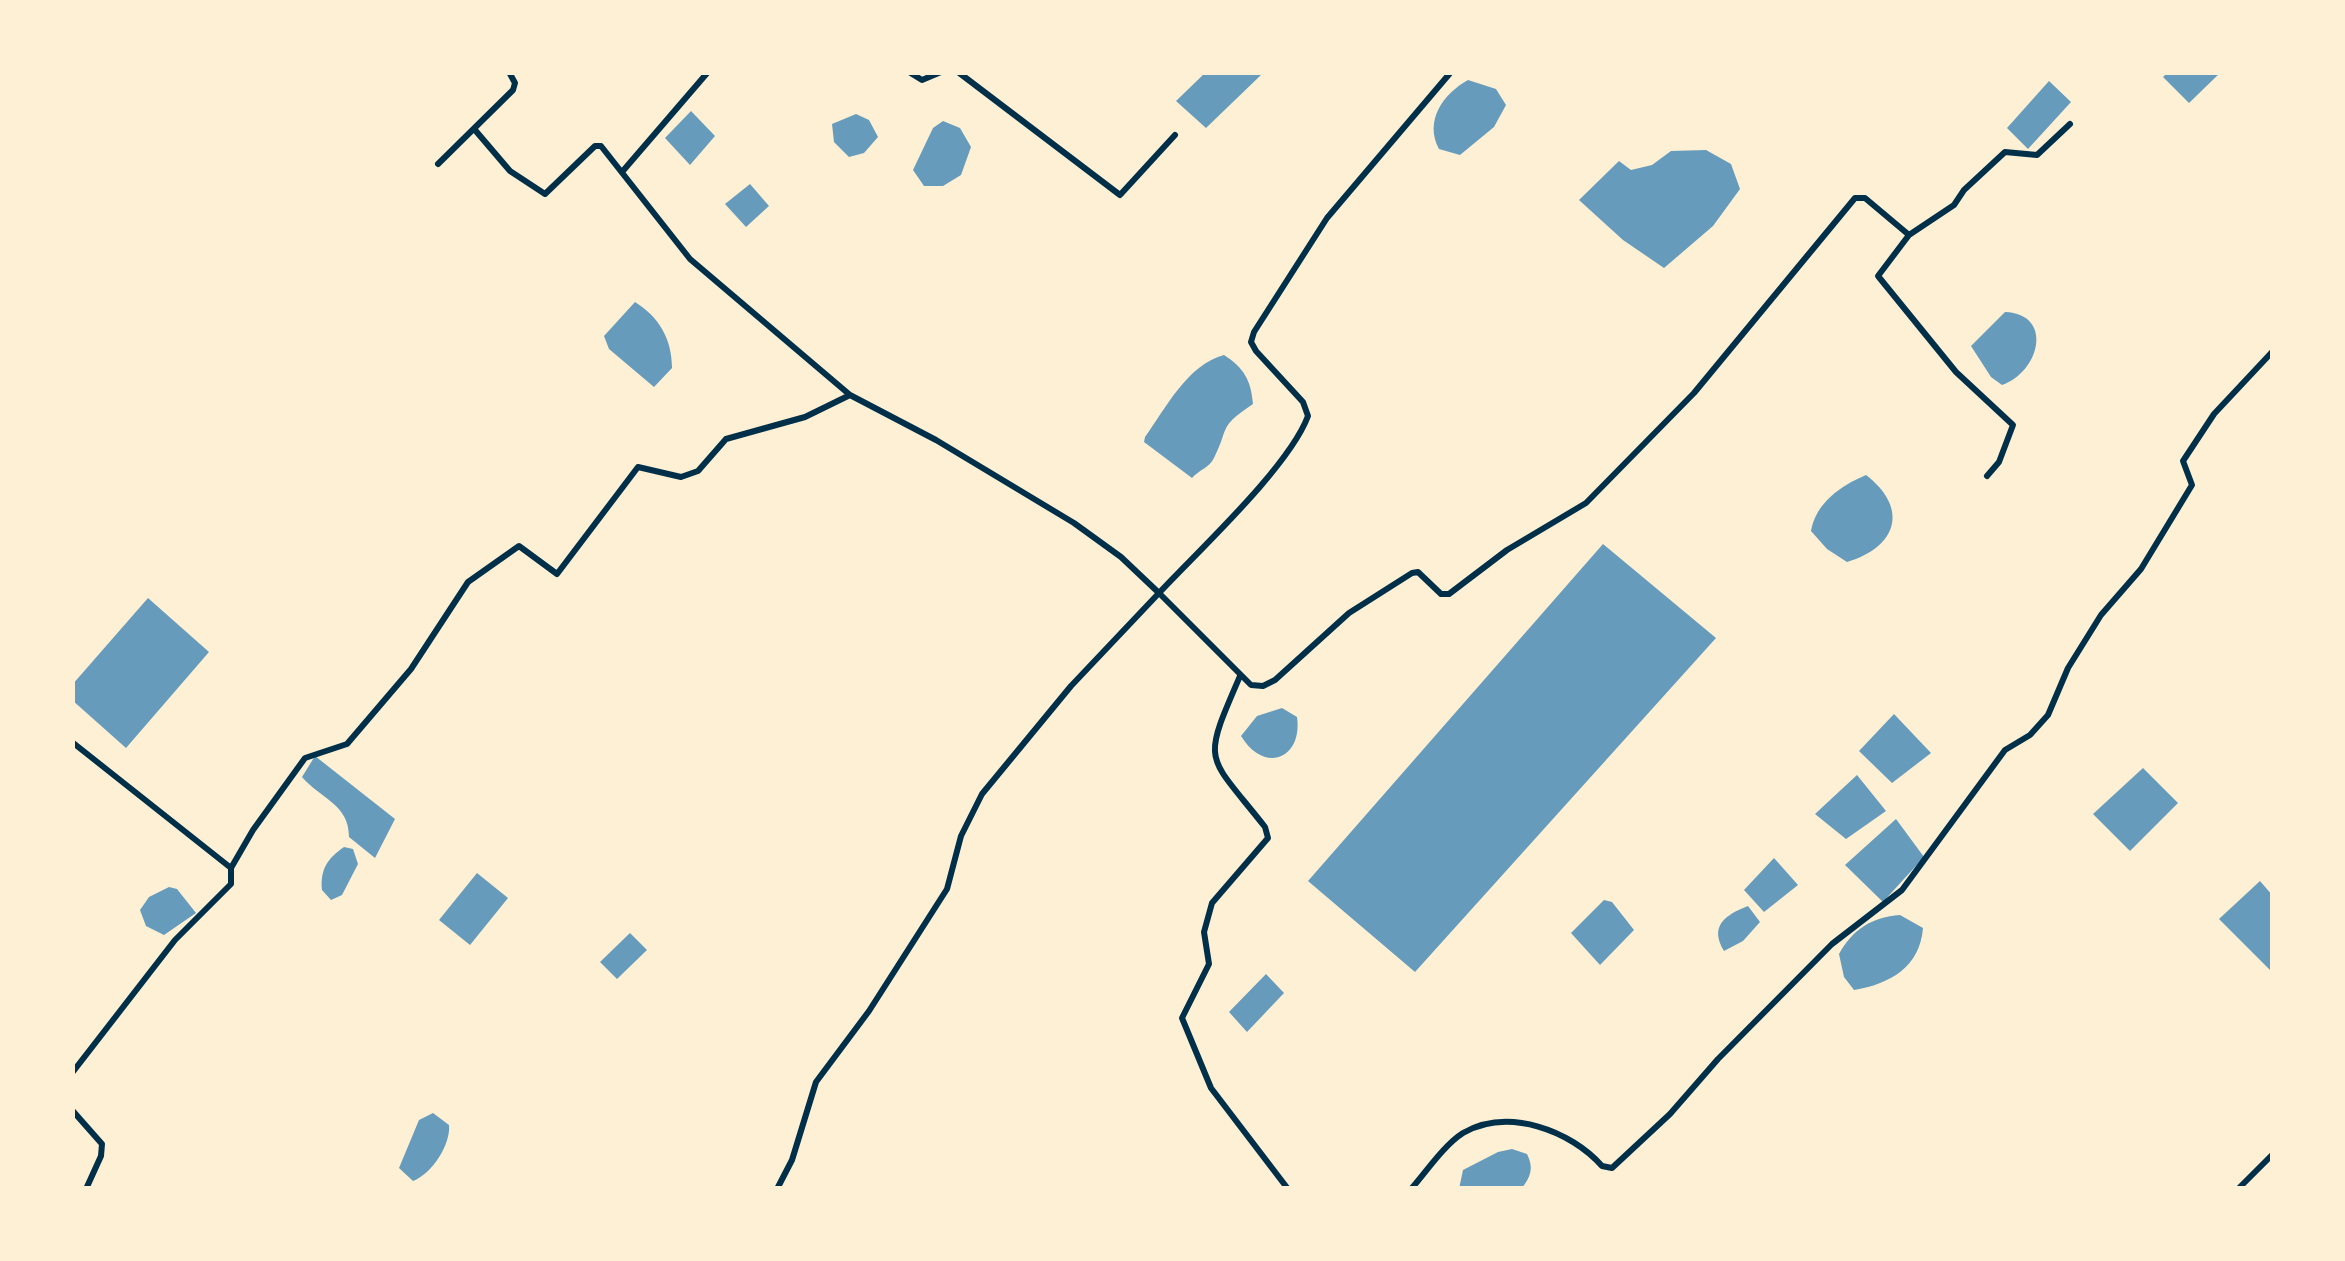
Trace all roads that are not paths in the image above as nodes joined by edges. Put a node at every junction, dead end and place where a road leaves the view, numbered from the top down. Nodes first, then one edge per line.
1 (509, 72) edge
2 (708, 72) edge
3 (909, 72) edge
4 (941, 72) edge
5 (958, 72) edge
6 (1451, 72) edge
7 (2070, 124) dead end
8 (475, 130) junction
9 (1174, 135) dead end
10 (438, 164) dead end
11 (622, 172) junction
12 (1909, 235) junction
13 (2273, 351) edge
14 (850, 395) junction
15 (1987, 476) dead end
16 (1159, 592) junction
17 (1240, 676) junction
18 (72, 742) edge
19 (231, 868) junction
20 (72, 1072) edge
21 (72, 1109) edge
22 (2273, 1154) edge
23 (86, 1189) edge
24 (778, 1189) edge
25 (1288, 1189) edge
26 (1411, 1189) edge
27 (2238, 1189) edge

1 - 8 street
2 - 11 street
3 - 4 street
5 - 9 street
6 - 16 street
7 - 12 street
8 - 10 street
8 - 11 street
11 - 14 street
12 - 15 street
12 - 17 street
13 - 26 street
14 - 16 street
14 - 19 street
16 - 17 street
16 - 24 street
17 - 25 street
18 - 19 street
19 - 20 street
21 - 23 street
22 - 27 street

